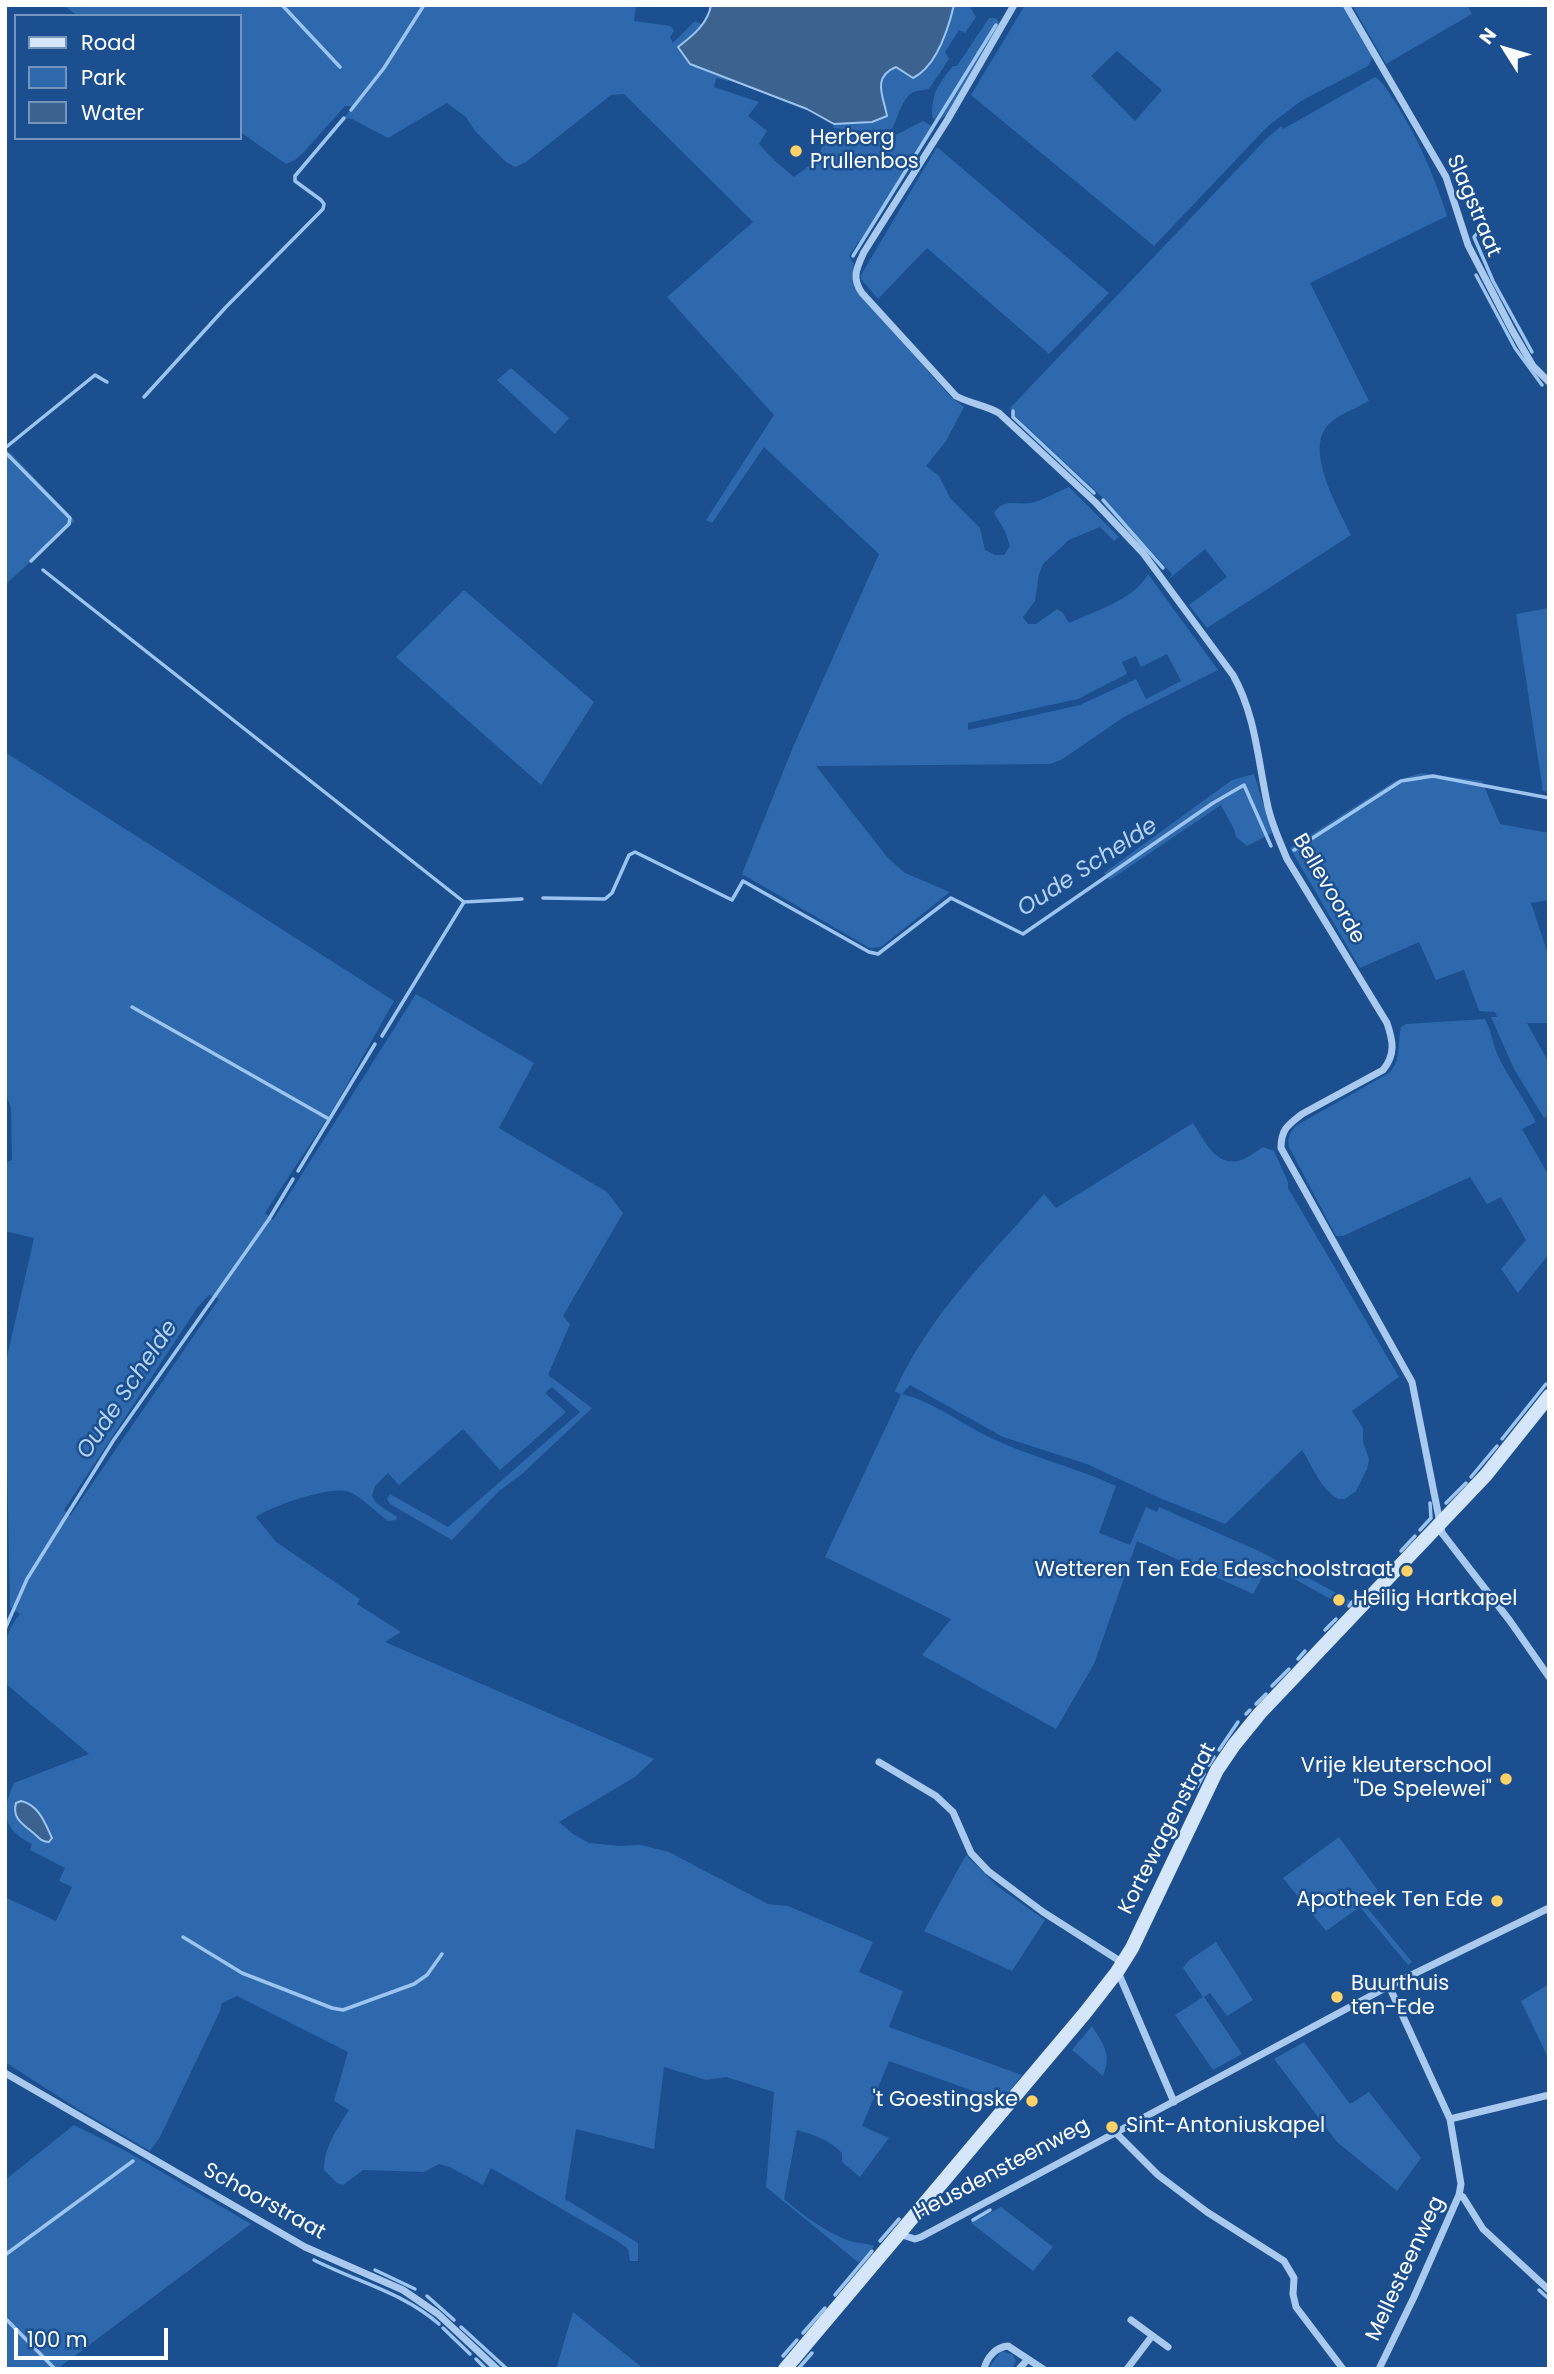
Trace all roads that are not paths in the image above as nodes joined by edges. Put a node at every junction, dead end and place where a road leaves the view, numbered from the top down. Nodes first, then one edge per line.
1 (1014, 5) edge
2 (1346, 5) edge
3 (1549, 382) edge
4 (1549, 1396) edge
5 (1441, 1523) junction
6 (1549, 1677) edge
7 (879, 1762) dead end
8 (1549, 1908) edge
9 (1120, 1967) junction
10 (1390, 1986) junction
11 (5, 2073) edge
12 (1549, 2095) edge
13 (1174, 2102) junction
14 (1450, 2119) junction
15 (1116, 2133) junction
16 (1459, 2195) junction
17 (899, 2234) junction
18 (1549, 2290) edge
19 (1131, 2320) dead end
20 (1152, 2336) junction
21 (1168, 2347) dead end
22 (1028, 2359) junction
23 (497, 2369) edge
24 (785, 2369) edge
25 (984, 2369) edge
26 (1019, 2369) edge
27 (1043, 2369) edge
28 (1127, 2369) edge
29 (1343, 2369) edge
30 (1379, 2369) edge

1 - 5 street, Bellevoorde
2 - 3 street, Slagstraat
4 - 5 street, Kortewagenstraat
5 - 6 street, Bellevoorde
5 - 9 street, Kortewagenstraat
7 - 9 street
8 - 10 street, Heusdensteenweg
9 - 13 street
9 - 17 street, Kortewagenstraat
10 - 13 street, Heusdensteenweg
10 - 14 street, Mellesteenweg
11 - 23 street, Schoorstraat
12 - 14 street
13 - 15 street, Heusdensteenweg
14 - 16 street, Mellesteenweg
15 - 17 street, Heusdensteenweg
15 - 29 street
16 - 18 street
16 - 30 street, Mellesteenweg
17 - 24 street, Heusdensteenweg
19 - 20 street
20 - 21 street
20 - 28 street
22 - 25 street
22 - 26 street
22 - 27 street

